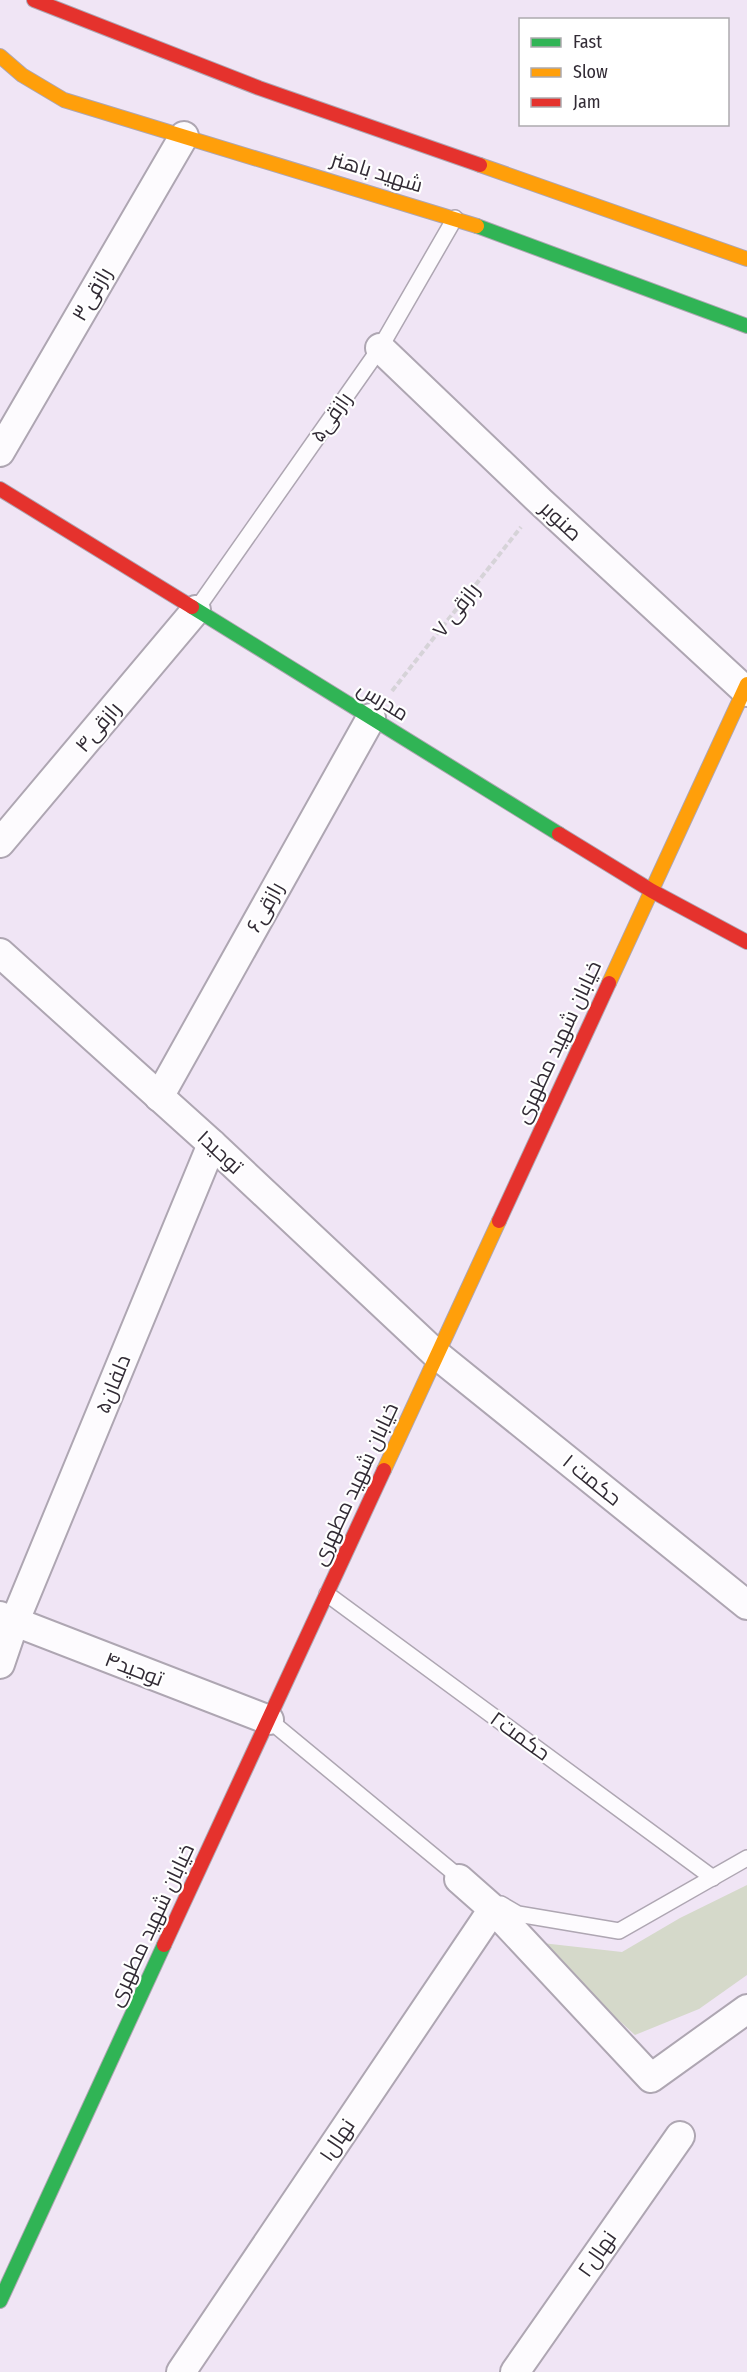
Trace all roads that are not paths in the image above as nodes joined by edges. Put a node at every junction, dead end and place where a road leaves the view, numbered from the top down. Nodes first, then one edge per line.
1 (34, 0) edge
2 (74, 8) edge
3 (0, 56) edge
4 (184, 136) junction
5 (455, 218) junction
6 (747, 259) edge
7 (747, 326) edge
8 (380, 348) junction
9 (0, 452) edge
10 (0, 489) edge
11 (196, 610) junction
12 (746, 688) edge
13 (371, 718) junction
14 (0, 843) edge
15 (651, 891) junction
16 (747, 942) edge
17 (0, 953) edge
18 (159, 1097) junction
19 (212, 1144) junction
20 (437, 1355) junction
21 (327, 1594) junction
22 (747, 1605) edge
23 (7, 1620) edge
24 (0, 1664) edge
25 (269, 1720) junction
26 (747, 1858) edge
27 (712, 1878) junction
28 (459, 1879) junction
29 (493, 1909) junction
30 (747, 2009) edge
31 (680, 2136) dead end
32 (0, 2301) edge
33 (181, 2372) edge
34 (514, 2372) edge

1 - 2 street, شهید باهنر
2 - 6 street, شهید باهنر
3 - 4 street, شهید باهنر
4 - 5 street, شهید باهنر
4 - 9 street, رازقی۳
5 - 7 street, شهید باهنر
5 - 8 lane, رازقی۵
8 - 11 lane, رازقی۵
8 - 12 street, صنوبر
10 - 11 street, مدرس
11 - 13 street, مدرس
11 - 14 street, رازقی۴
12 - 15 street, خیابان شهید مطهری
13 - 15 street, مدرس
13 - 18 street, رازقی۶
15 - 16 street, مدرس
15 - 20 street, خیابان شهید مطهری
17 - 18 street, توحید۱
18 - 19 street, توحید۱
19 - 20 street, توحید۱
19 - 23 street, دلفان۵
20 - 21 street, خیابان شهید مطهری
20 - 22 street, حکمت ۱
21 - 25 street, خیابان شهید مطهری
21 - 27 lane, حکمت۲
23 - 24 street, دلفان۵
23 - 25 street, توحید۴
25 - 28 lane
25 - 32 street, خیابان شهید مطهری
26 - 27 lane
27 - 28 lane
28 - 29 street
29 - 30 street
29 - 33 street, نهال۱
31 - 34 street, نهال۲

